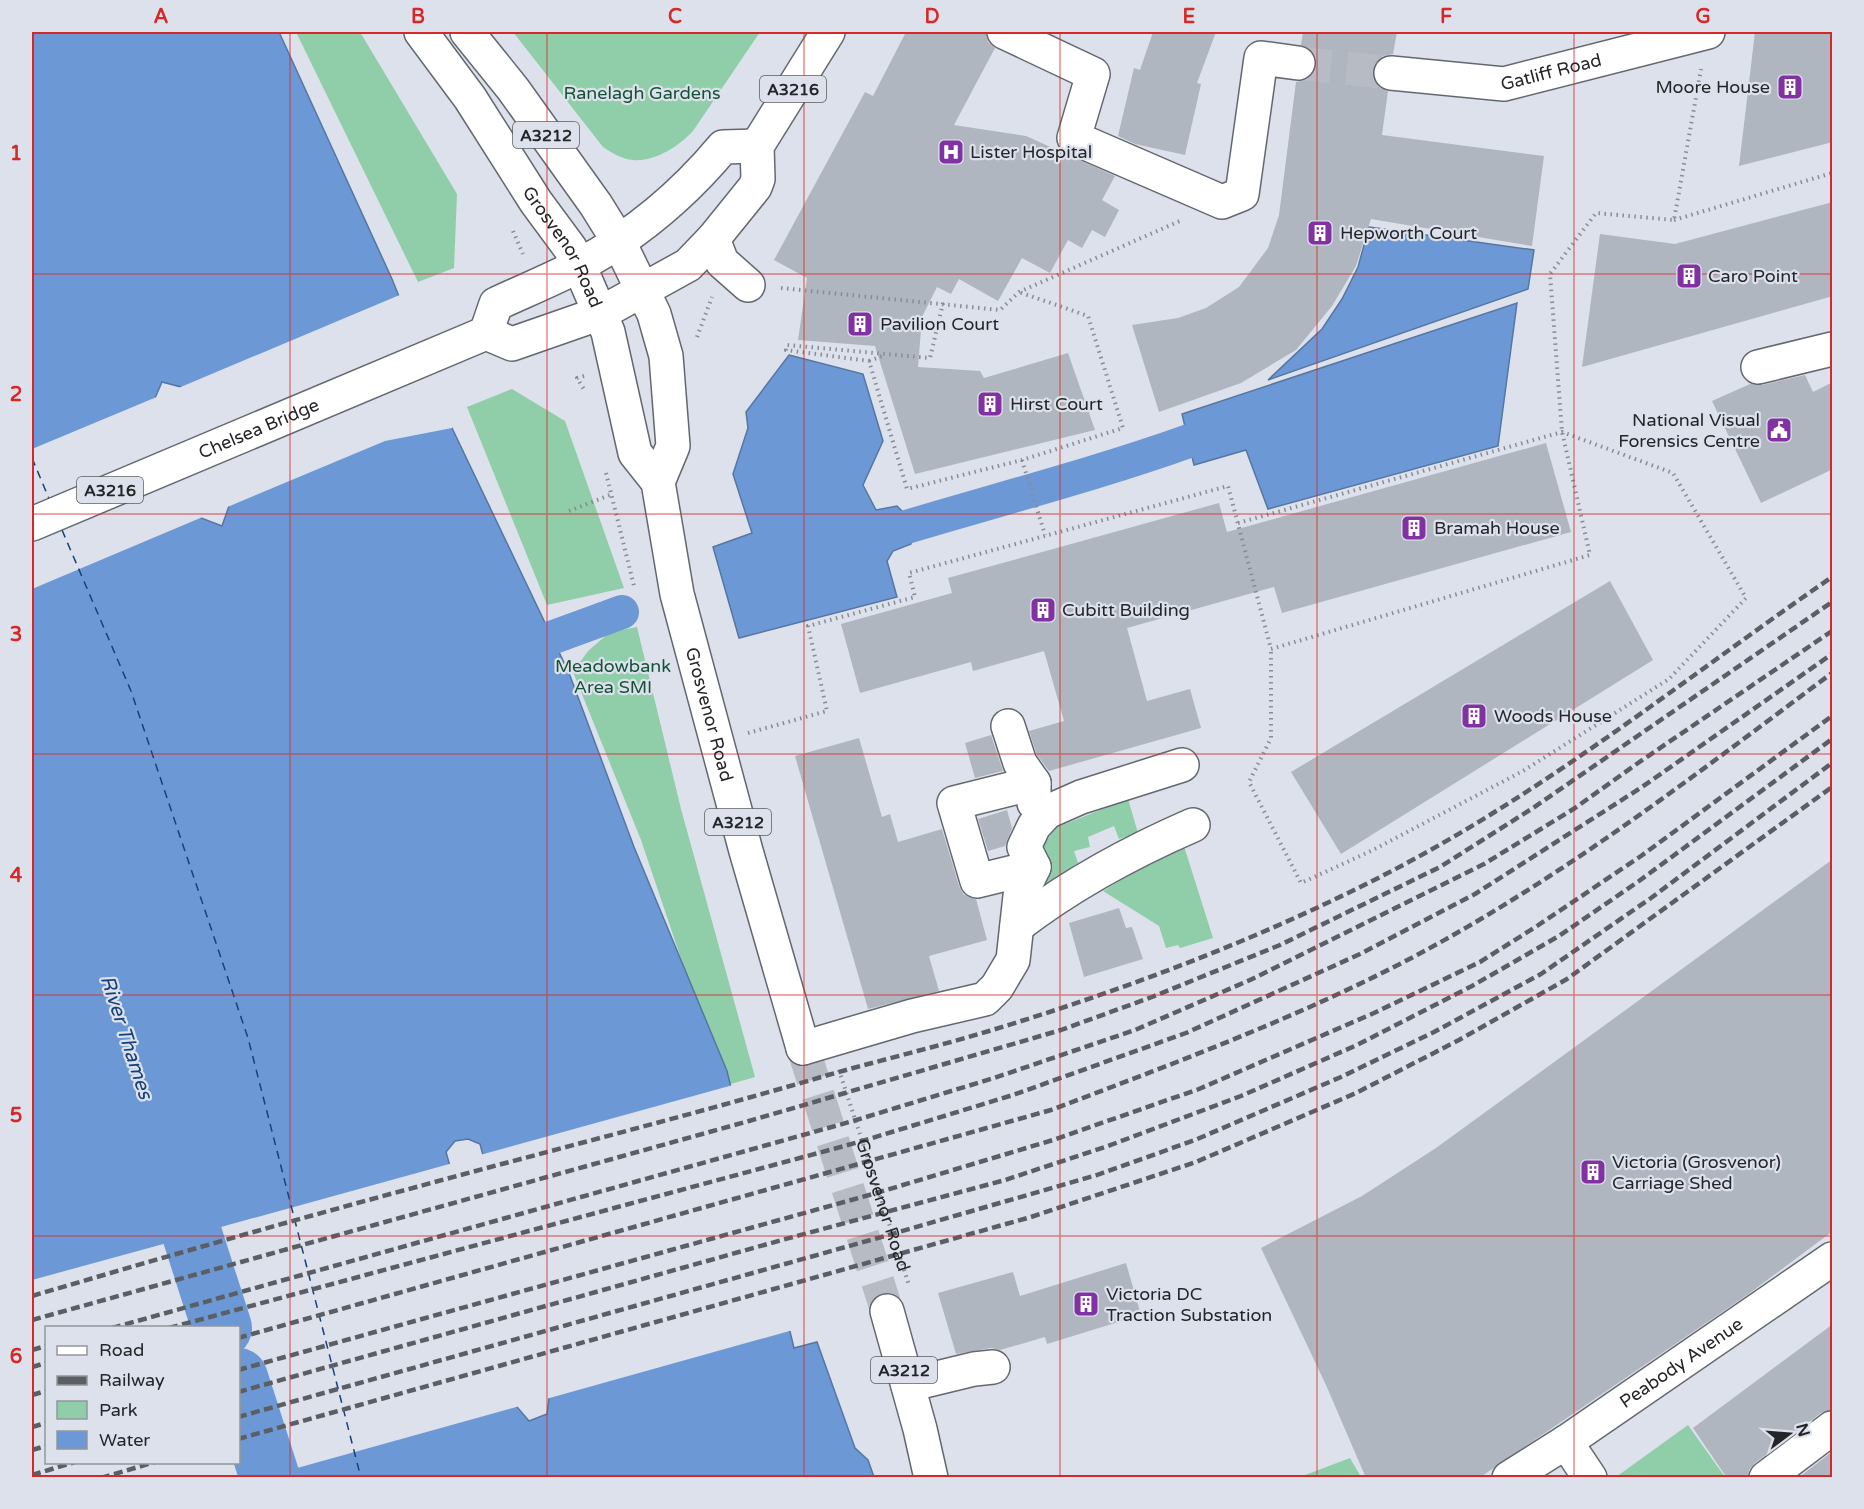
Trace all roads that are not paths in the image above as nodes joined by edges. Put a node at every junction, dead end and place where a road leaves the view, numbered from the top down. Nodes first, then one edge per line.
1 (421, 32) edge
2 (467, 32) edge
3 (828, 32) edge
4 (1004, 32) edge
5 (1708, 32) edge
6 (1298, 63) tunnel mouth
7 (1391, 73) tunnel mouth
8 (757, 146) junction
9 (713, 239) junction
10 (619, 242) junction
11 (579, 265) junction
12 (748, 285) road end
13 (643, 291) junction
14 (600, 313) junction
15 (486, 333) junction
16 (1833, 349) edge
17 (1758, 367) dead end
18 (658, 482) junction
19 (32, 524) edge
20 (1008, 726) dead end
21 (1182, 765) dead end
22 (1034, 783) junction
23 (1193, 825) dead end
24 (1034, 826) junction
25 (1034, 867) junction
26 (1017, 926) junction
27 (1833, 1258) edge
28 (899, 1303) tunnel mouth
29 (993, 1367) dead end
30 (908, 1385) junction
31 (1833, 1428) edge
32 (1566, 1442) junction
33 (931, 1478) edge
34 (1509, 1478) edge
35 (1590, 1478) edge
36 (1766, 1478) edge

1 - 11 main road, Grosvenor Road / A3212
2 - 10 main road, A3212
3 - 8 main road, A3216
4 - 6 main road
5 - 7 main road, Gatliff Road
8 - 9 main road
8 - 10 main road
9 - 12 main road
9 - 13 main road
10 - 11 main road
10 - 13 main road, A3212
11 - 14 main road, Grosvenor Road / A3212
11 - 15 main road
13 - 14 main road
13 - 18 main road, A3212
14 - 15 main road
14 - 18 main road, Grosvenor Road / A3212
15 - 19 main road, Chelsea Bridge / A3216
16 - 17 main road
18 - 26 main road, Grosvenor Road / A3212
20 - 22 main road
21 - 24 main road
22 - 24 main road
22 - 25 main road
23 - 26 main road
24 - 25 main road
25 - 26 main road
27 - 32 main road, Peabody Avenue
28 - 30 main road, A3212
29 - 30 main road
30 - 33 main road, A3212
31 - 36 main road
32 - 34 main road, Peabody Avenue
32 - 35 main road

